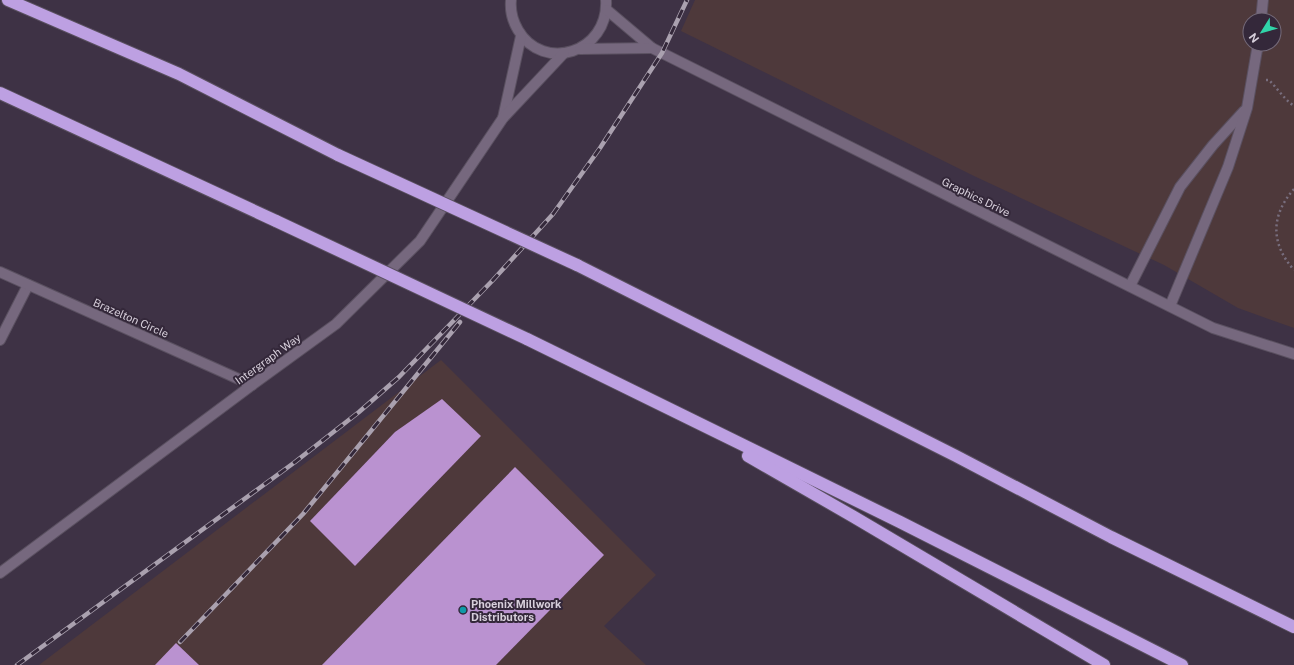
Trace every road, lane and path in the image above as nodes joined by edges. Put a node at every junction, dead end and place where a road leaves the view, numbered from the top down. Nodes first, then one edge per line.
1 (8, 0) edge
2 (1263, 0) edge
3 (508, 2) edge
4 (607, 5) edge
5 (1262, 12) edge
6 (521, 36) junction
7 (652, 48) junction
8 (580, 49) junction
9 (1257, 52) edge
10 (564, 53) junction
11 (1252, 79) junction
12 (0, 93) edge
13 (1294, 106) edge
14 (1247, 108) junction
15 (503, 118) junction
16 (1294, 189) edge
17 (1294, 270) edge
18 (0, 272) edge
19 (28, 285) junction
20 (1130, 286) junction
21 (1170, 306) junction
22 (0, 340) edge
23 (1294, 354) edge
24 (252, 385) junction
25 (650, 400) junction
26 (0, 574) edge
27 (1294, 627) edge
28 (1104, 665) edge
29 (1182, 665) edge

1 - 27 highway, bridge
2 - 5 street
3 - 6 street
4 - 7 street, Graphics Drive
4 - 8 street
6 - 10 street
6 - 15 street, Intergraph Way
7 - 8 street, Graphics Drive
7 - 20 street, Graphics Drive
8 - 10 street
9 - 11 street
10 - 15 street, Intergraph Way
11 - 13 path
11 - 14 street
12 - 25 highway, bridge
14 - 20 street
14 - 21 street
15 - 24 street, Intergraph Way
16 - 17 path
18 - 19 street, Brazelton Circle
19 - 22 street
19 - 24 street, Brazelton Circle
20 - 21 street, Graphics Drive
21 - 23 street, Graphics Drive
24 - 26 street, Intergraph Way
25 - 28 highway
25 - 29 highway

